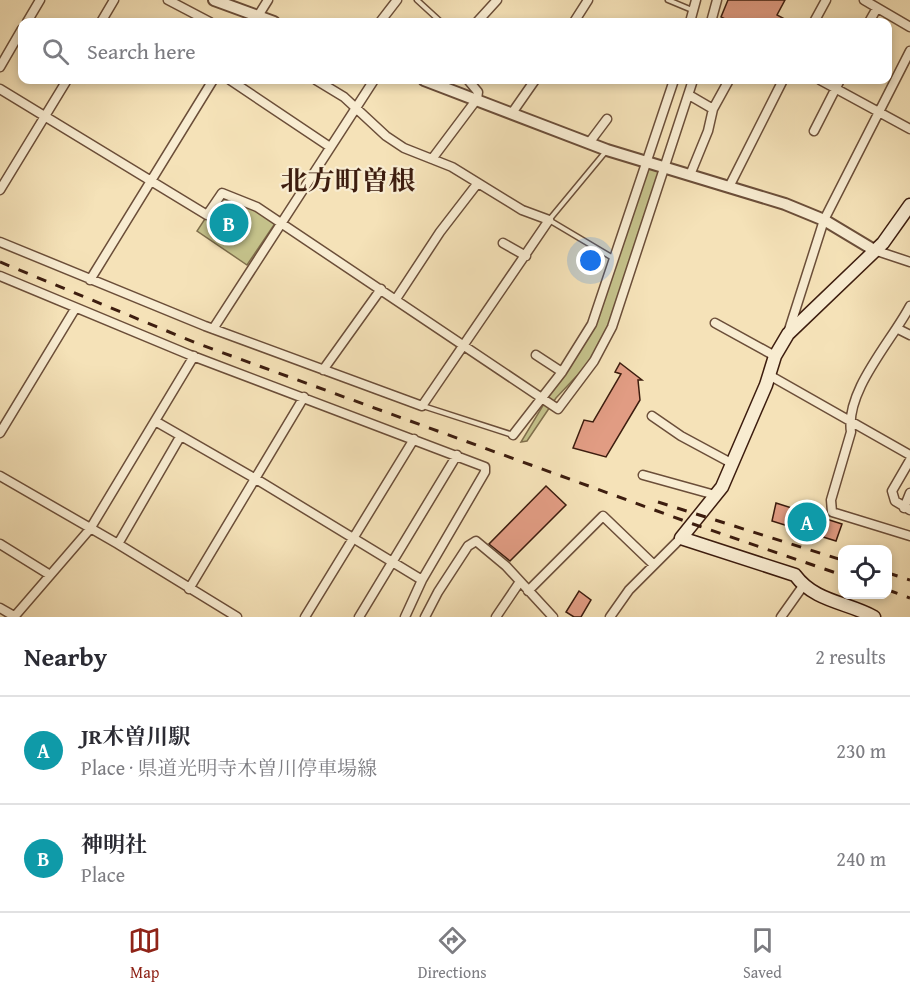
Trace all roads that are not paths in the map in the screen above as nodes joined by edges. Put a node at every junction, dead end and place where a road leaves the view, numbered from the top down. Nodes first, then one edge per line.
1 (40, 0) edge
2 (114, 0) edge
3 (168, 0) edge
4 (214, 0) edge
5 (268, 0) edge
6 (397, 0) edge
7 (417, 0) edge
8 (497, 0) edge
9 (588, 0) edge
10 (668, 0) edge
11 (696, 0) edge
12 (717, 0) edge
13 (826, 0) edge
14 (864, 0) edge
15 (877, 8) junction
16 (693, 10) junction
17 (29, 18) edge
18 (103, 18) edge
19 (202, 18) edge
20 (252, 18) edge
21 (383, 18) edge
22 (437, 18) edge
23 (481, 18) edge
24 (577, 18) edge
25 (691, 18) edge
26 (714, 18) edge
27 (816, 18) edge
28 (871, 18) edge
29 (910, 27) edge
30 (18, 36) edge
31 (910, 51) edge
32 (0, 67) edge
33 (65, 84) edge
34 (211, 84) edge
35 (236, 84) edge
36 (322, 84) edge
37 (372, 84) edge
38 (435, 84) edge
39 (471, 84) edge
40 (532, 84) edge
41 (673, 84) edge
42 (692, 84) edge
43 (727, 84) edge
44 (781, 84) edge
45 (828, 84) edge
46 (838, 84) edge
47 (835, 88) junction
48 (0, 89) edge
49 (689, 95) junction
50 (477, 99) junction
51 (357, 108) junction
52 (713, 108) junction
53 (878, 112) junction
54 (512, 113) junction
55 (45, 116) junction
56 (607, 119) dead end
57 (910, 129) edge
58 (814, 131) dead end
59 (589, 143) junction
60 (330, 147) junction
61 (608, 150) junction
62 (432, 159) junction
63 (645, 162) junction
64 (665, 168) junction
65 (690, 175) junction
66 (150, 182) junction
67 (477, 184) junction
68 (730, 186) junction
69 (0, 190) edge
70 (910, 205) edge
71 (549, 220) junction
72 (824, 220) junction
73 (281, 223) junction
74 (0, 242) edge
75 (503, 243) dead end
76 (874, 250) junction
77 (526, 256) junction
78 (614, 259) junction
79 (910, 262) edge
80 (0, 276) edge
81 (90, 280) junction
82 (381, 289) junction
83 (396, 299) junction
84 (910, 306) edge
85 (75, 309) junction
86 (715, 323) dead end
87 (213, 329) junction
88 (898, 329) junction
89 (788, 334) junction
90 (910, 335) edge
91 (464, 345) junction
92 (194, 356) junction
93 (536, 356) dead end
94 (775, 356) junction
95 (323, 370) junction
96 (562, 372) junction
97 (769, 375) junction
98 (304, 397) junction
99 (543, 399) junction
100 (422, 406) junction
101 (652, 416) dead end
102 (155, 421) junction
103 (849, 423) junction
104 (0, 433) edge
105 (513, 435) joint
106 (180, 437) junction
107 (414, 439) junction
108 (457, 455) junction
109 (910, 458) edge
110 (733, 464) junction
111 (643, 475) dead end
112 (0, 476) edge
113 (256, 478) junction
114 (910, 493) edge
115 (716, 495) junction
116 (907, 509) edge
117 (90, 529) junction
118 (910, 536) edge
119 (354, 537) junction
120 (681, 538) junction
121 (0, 544) edge
122 (118, 544) junction
123 (393, 561) junction
124 (654, 565) junction
125 (50, 575) junction
126 (422, 580) junction
127 (519, 583) junction
128 (803, 586) junction
129 (189, 589) junction
130 (528, 591) junction
131 (0, 608) edge
132 (501, 615) edge
133 (14, 616) edge
134 (237, 617) edge
135 (305, 617) edge
136 (359, 617) edge
137 (405, 617) edge
138 (425, 617) edge
139 (553, 617) edge
140 (610, 617) edge
141 (780, 617) edge
142 (874, 617) edge

1 - 17 street
2 - 18 street
3 - 19 street
4 - 20 street
5 - 20 street
6 - 21 street
7 - 22 lane
8 - 23 street
9 - 24 street
10 - 16 lane
11 - 16 street
12 - 26 street
13 - 27 street
14 - 15 street
15 - 28 street
15 - 29 street
16 - 25 street
30 - 32 street
31 - 53 street
33 - 55 street
34 - 66 street
35 - 60 street
36 - 51 street
37 - 51 street
38 - 50 street
39 - 50 street
40 - 54 street
41 - 63 street
42 - 49 street
43 - 52 street
44 - 68 street
45 - 47 street
46 - 47 street
47 - 53 street
47 - 58 street
48 - 55 street
49 - 52 street
49 - 64 street
50 - 54 street
50 - 62 street
51 - 60 street
51 - 62 street
52 - 65 street
53 - 57 street
53 - 72 street
54 - 59 street
55 - 66 street
55 - 69 street
56 - 59 street
59 - 61 street
60 - 73 street
61 - 63 street
61 - 71 lane
62 - 67 street
63 - 64 street
63 - 78 street
64 - 65 street
64 - 99 street
65 - 68 street
66 - 73 street
66 - 81 street
67 - 71 street
67 - 83 street
68 - 72 street
70 - 76 main road
71 - 77 street
71 - 78 lane
72 - 76 street
72 - 89 street
73 - 82 street
73 - 87 street
74 - 81 street
75 - 77 street
76 - 79 street
76 - 89 main road
77 - 91 street
78 - 96 street
80 - 85 street
81 - 87 street
82 - 83 street
82 - 95 street
83 - 91 street
84 - 88 street
85 - 92 street
85 - 104 street
86 - 94 street
87 - 95 street
88 - 90 street
88 - 103 street
89 - 94 main road
91 - 99 street
91 - 100 street
92 - 98 street
92 - 102 street
93 - 96 street
94 - 97 main road
95 - 100 street
96 - 99 street
97 - 103 street
97 - 110 main road
98 - 107 street
98 - 113 street
99 - 105 street
100 - 105 lane
101 - 110 street
102 - 106 street
102 - 117 street
103 - 109 street
103 - 118 street
106 - 113 street
106 - 122 street
107 - 108 street
107 - 119 street
108 - 123 street
108 - 126 street
109 - 116 street
110 - 115 main road
111 - 115 street
112 - 117 street
113 - 119 street
113 - 129 street
114 - 116 street
115 - 120 main road
117 - 122 street
117 - 125 street
119 - 123 street
119 - 135 street
120 - 124 street
120 - 128 main road
121 - 125 street
122 - 129 street
123 - 126 street
123 - 136 street
124 - 130 street
124 - 140 street
125 - 133 street
126 - 137 street
127 - 130 street
127 - 132 street
127 - 138 street
128 - 141 street
128 - 142 main road
129 - 134 street
130 - 139 street
131 - 133 street

